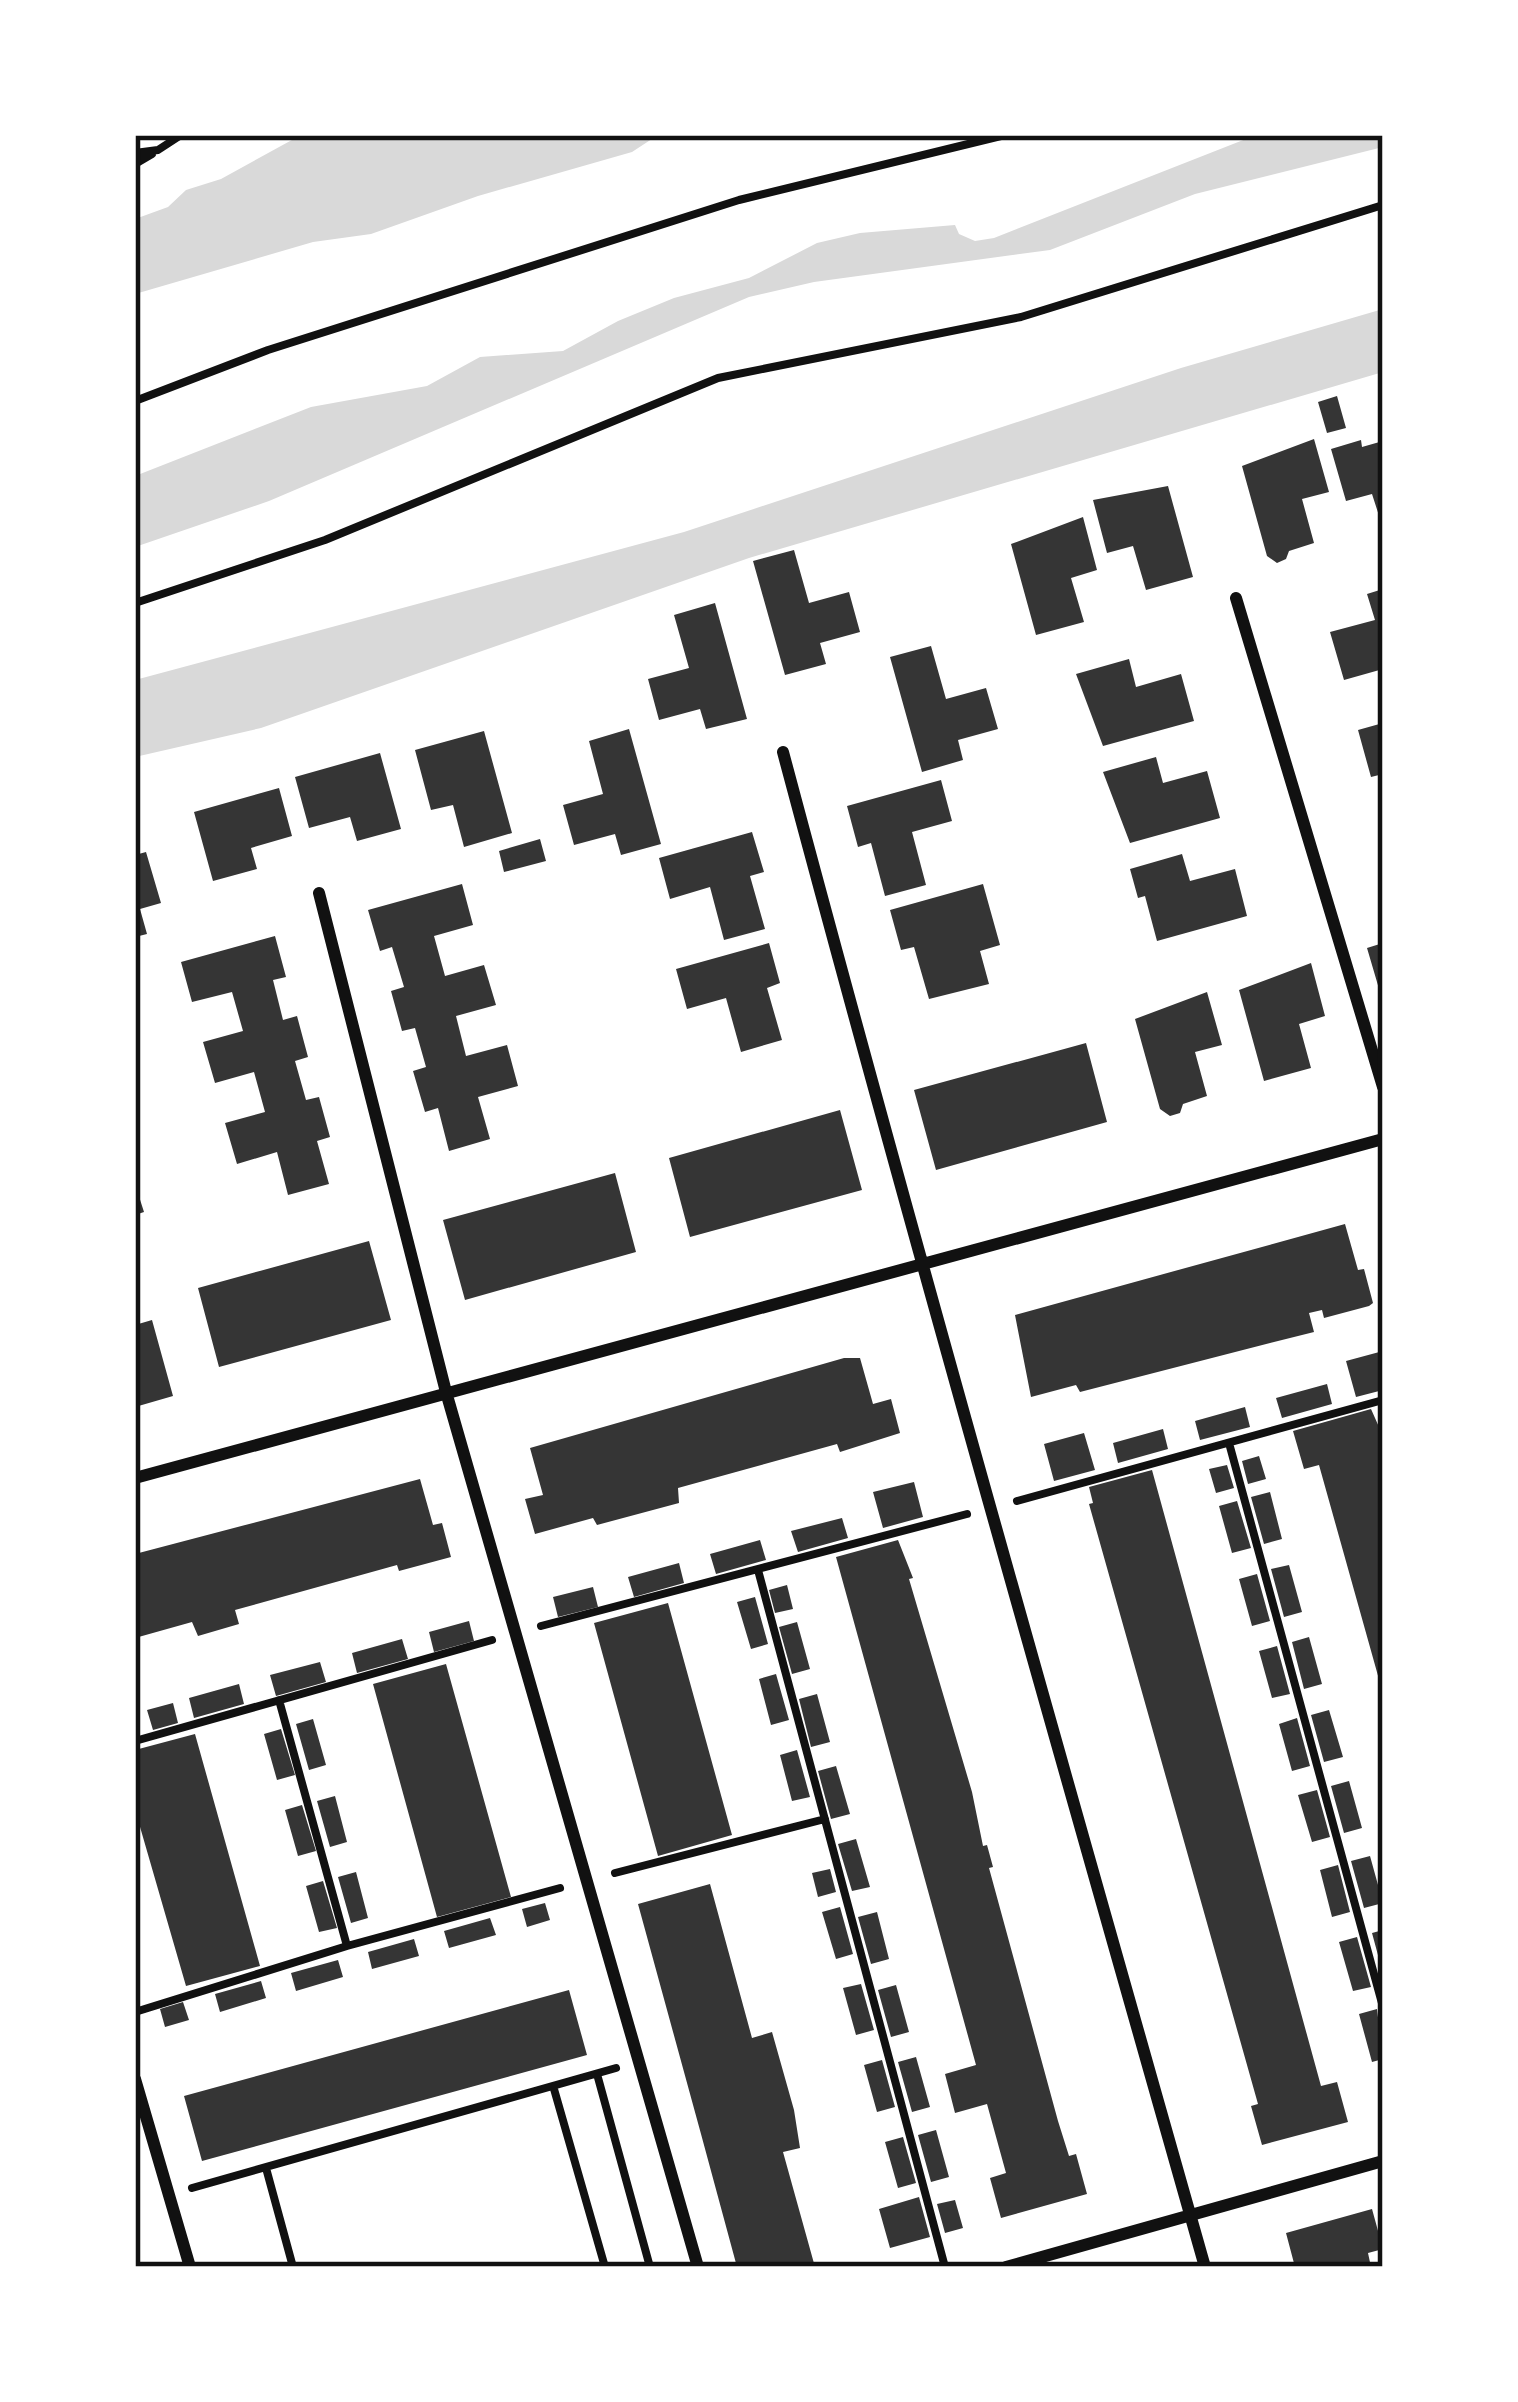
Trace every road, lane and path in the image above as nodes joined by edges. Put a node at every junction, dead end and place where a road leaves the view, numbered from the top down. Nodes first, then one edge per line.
1 (181, 135) edge
2 (1005, 135) edge
3 (158, 150) junction
4 (135, 153) edge
5 (135, 164) edge
6 (1383, 206) edge
7 (135, 400) edge
8 (1236, 598) dead end
9 (135, 603) edge
10 (783, 752) dead end
11 (319, 892) dead end
12 (1383, 1087) edge
13 (1383, 1139) edge
14 (920, 1267) junction
15 (446, 1392) junction
16 (1383, 1400) edge
17 (1229, 1443) junction
18 (135, 1478) edge
19 (994, 1508) junction
20 (758, 1570) junction
21 (518, 1633) junction
22 (279, 1700) junction
23 (135, 1741) edge
24 (825, 1819) junction
25 (589, 1880) junction
26 (347, 1946) junction
27 (1383, 2007) edge
28 (135, 2012) edge
29 (640, 2060) junction
30 (597, 2074) junction
31 (135, 2078) edge
32 (554, 2089) junction
33 (1383, 2161) edge
34 (266, 2168) junction
35 (170, 2194) junction
36 (1190, 2215) junction
37 (190, 2267) edge
38 (293, 2267) edge
39 (605, 2267) edge
40 (650, 2267) edge
41 (698, 2267) edge
42 (945, 2267) edge
43 (1006, 2267) edge
44 (1204, 2267) edge

1 - 3 path
2 - 7 path
3 - 4 path
3 - 5 path
6 - 9 path
8 - 12 street
10 - 14 street
11 - 15 street
13 - 14 street
14 - 15 street
14 - 19 street
15 - 18 street
15 - 21 street
16 - 17 path
17 - 19 path
17 - 27 path
19 - 20 path
19 - 36 street
20 - 21 path
20 - 24 path
21 - 22 path
21 - 25 street
22 - 23 path
22 - 26 path
24 - 25 path
24 - 42 path
25 - 26 path
25 - 29 street
26 - 28 path
29 - 30 path
29 - 41 street
30 - 32 path
30 - 40 path
31 - 35 street
32 - 34 path
32 - 39 path
33 - 36 street
34 - 35 path
34 - 38 path
35 - 37 street
36 - 43 street
36 - 44 street

